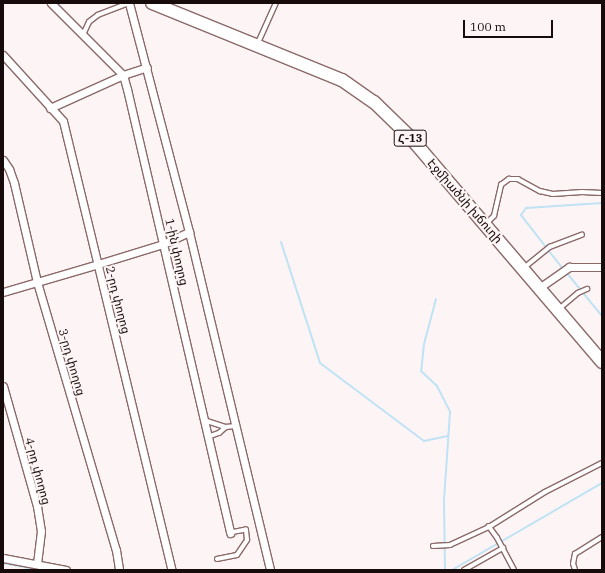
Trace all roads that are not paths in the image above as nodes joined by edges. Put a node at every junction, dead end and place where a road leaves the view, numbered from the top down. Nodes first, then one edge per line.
1 (51, 3) edge
2 (129, 3) edge
3 (152, 3) edge
4 (276, 3) edge
5 (171, 7) edge
6 (83, 35) junction
7 (256, 45) junction
8 (3, 55) edge
9 (147, 67) junction
10 (123, 75) junction
11 (50, 108) junction
12 (3, 160) edge
13 (602, 193) edge
14 (485, 225) junction
15 (189, 232) junction
16 (582, 235) dead end
17 (164, 244) junction
18 (98, 264) junction
19 (602, 267) edge
20 (523, 269) junction
21 (37, 282) junction
22 (540, 288) junction
23 (587, 289) dead end
24 (3, 292) edge
25 (558, 310) junction
26 (602, 362) edge
27 (3, 386) edge
28 (203, 420) junction
29 (236, 426) junction
30 (226, 427) junction
31 (207, 437) junction
32 (602, 463) edge
33 (489, 527) junction
34 (230, 533) joint
35 (602, 537) edge
36 (433, 546) dead end
37 (503, 548) junction
38 (3, 558) edge
39 (217, 559) dead end
40 (37, 564) junction
41 (66, 570) edge
42 (119, 570) edge
43 (172, 570) edge
44 (270, 570) edge
45 (464, 570) edge
46 (514, 570) edge
47 (575, 570) edge

1 - 6 street
2 - 6 lane
2 - 9 street
3 - 5 main road, Էջմիածնի խճուղի / Հ-13
4 - 7 lane
5 - 7 main road, Էջմիածնի խճուղի / Հ-13
6 - 10 street
7 - 14 main road, Էջմիածնի խճուղի / Հ-13
8 - 11 street, 2-րդ փողոց
9 - 10 street
9 - 15 street
10 - 11 street
10 - 17 street, 1-ին փողոց
11 - 18 street, 2-րդ փողոց
12 - 21 street, 3-րդ փողոց
13 - 14 lane
14 - 20 main road, Էջմիածնի խճուղի / Հ-13
15 - 17 street
15 - 29 street
16 - 20 lane
17 - 18 street
17 - 28 street, 1-ին փողոց
18 - 21 street
18 - 43 street, 2-րդ փողոց
19 - 22 street
20 - 22 main road, Էջմիածնի խճուղի / Հ-13
21 - 24 street
21 - 42 street, 3-րդ փողոց
22 - 25 main road, Էջմիածնի խճուղի / Հ-13
23 - 25 lane
25 - 26 main road, Էջմիածնի խճուղի / Հ-13
27 - 40 street, 4-րդ փողոց
28 - 30 lane
28 - 31 street, 1-ին փողոց
29 - 30 lane
29 - 44 street
30 - 31 lane
31 - 34 street, 1-ին փողոց
32 - 33 lane
33 - 36 lane
33 - 37 lane
34 - 39 lane
35 - 47 lane
37 - 45 lane
37 - 46 lane
38 - 40 street
40 - 41 street

